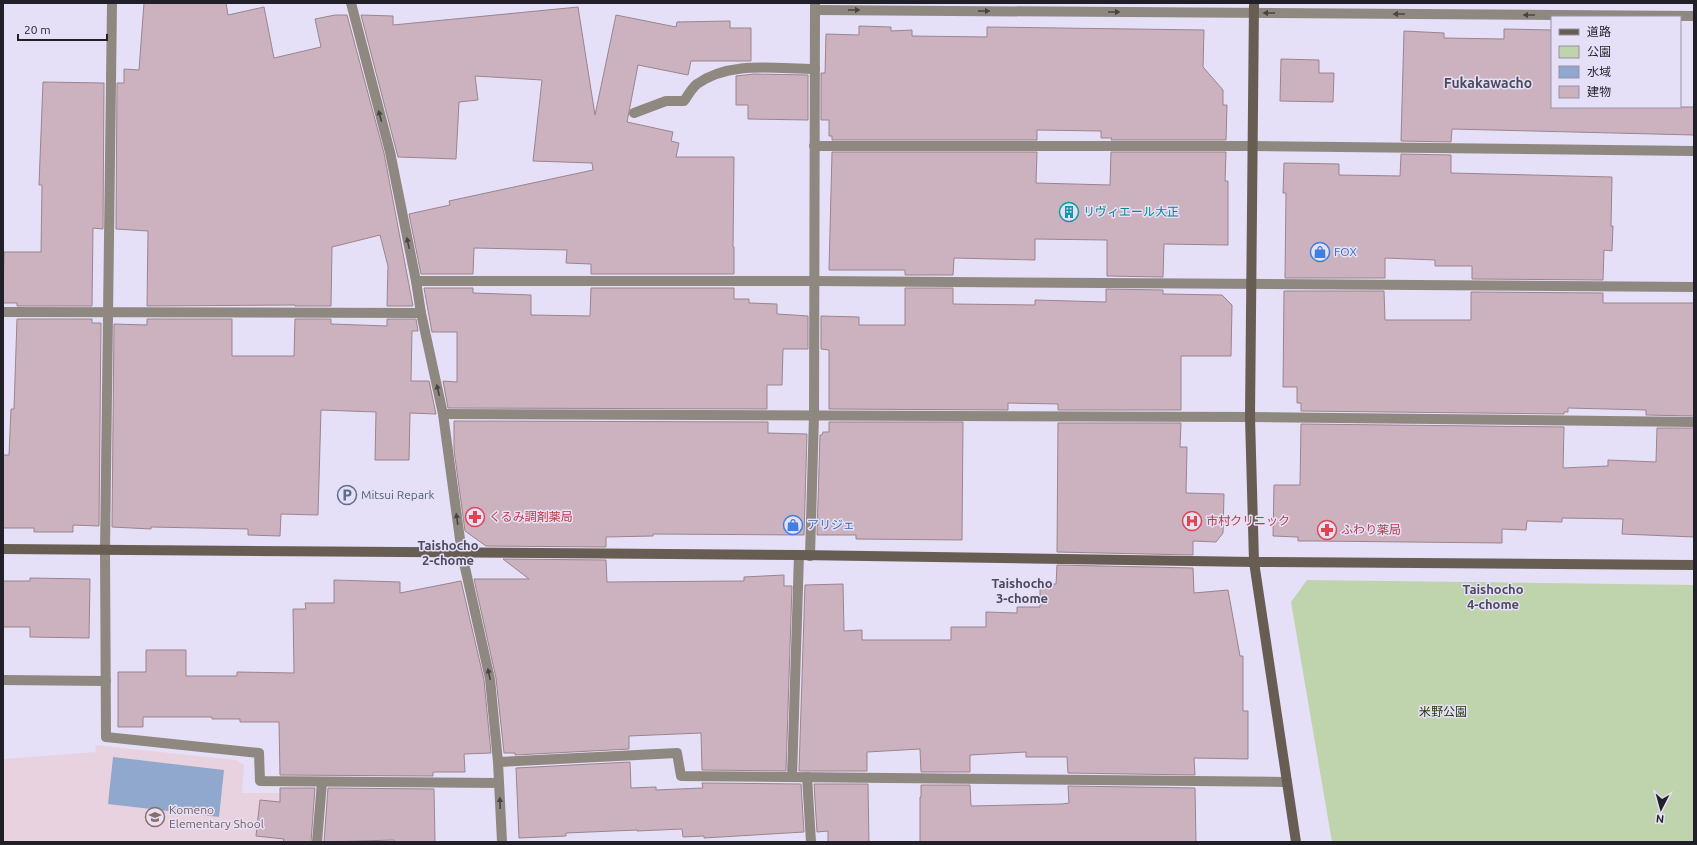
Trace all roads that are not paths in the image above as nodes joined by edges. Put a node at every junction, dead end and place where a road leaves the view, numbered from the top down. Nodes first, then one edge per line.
1 (112, 3) edge
2 (351, 3) edge
3 (815, 6) edge
4 (1254, 8) edge
5 (1694, 16) edge
6 (815, 69) junction
7 (634, 113) dead end
8 (814, 146) junction
9 (1253, 146) junction
10 (1694, 150) edge
11 (416, 281) junction
12 (814, 281) junction
13 (1252, 284) junction
14 (1694, 287) edge
15 (3, 312) edge
16 (108, 312) junction
17 (420, 313) junction
18 (443, 414) junction
19 (814, 415) junction
20 (1250, 417) junction
21 (1694, 422) edge
22 (3, 550) edge
23 (105, 551) junction
24 (462, 554) junction
25 (799, 556) junction
26 (810, 556) junction
27 (1254, 562) junction
28 (1694, 565) edge
29 (3, 680) edge
30 (106, 681) junction
31 (498, 762) junction
32 (792, 777) junction
33 (807, 777) junction
34 (322, 782) junction
35 (1287, 782) junction
36 (499, 783) junction
37 (318, 842) edge
38 (502, 842) edge
39 (811, 842) edge
40 (1296, 842) edge

1 - 16 street
11 -> 2 street
3 -> 4 street
3 - 6 street
5 -> 4 street
4 - 9 street
6 - 7 street
6 - 8 street
8 - 9 street
8 - 12 street
9 - 10 street
9 - 13 street
11 - 12 street
11 - 17 street
12 - 13 street
12 - 19 street
13 - 14 street
13 - 20 street
15 - 16 street
16 - 17 street
16 - 23 street
18 -> 17 street
18 - 19 street
24 -> 18 street
19 - 20 street
19 - 26 street
20 - 21 street
20 - 27 street
22 - 23 street
23 - 24 street
23 - 30 street
24 - 25 street
31 -> 24 street
25 - 26 street
25 - 32 street
26 - 27 street
27 - 28 street
27 - 35 street
29 - 30 street
30 - 34 street
31 - 32 street
31 - 36 street
32 - 33 street
33 - 35 street
33 - 39 street
34 - 36 street
34 - 37 street
35 - 40 street
38 -> 36 street

